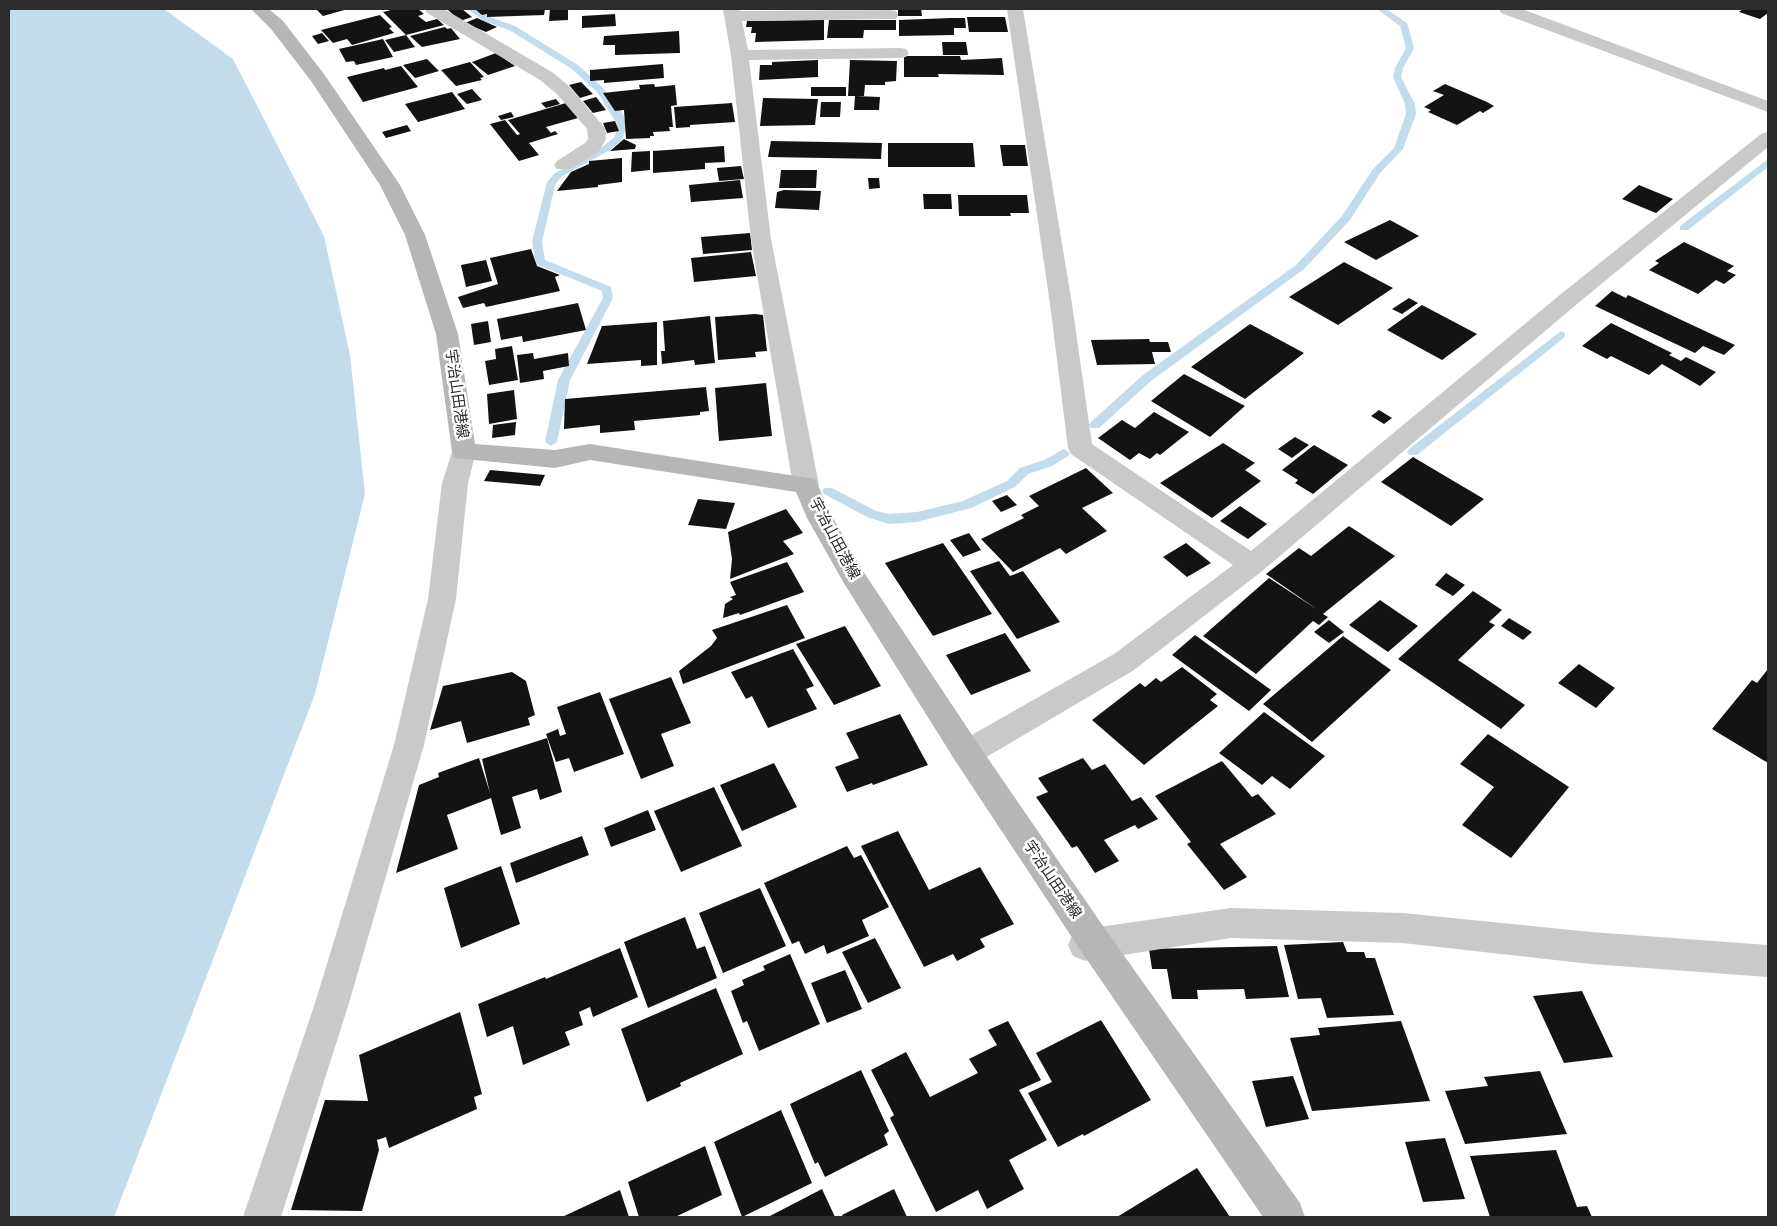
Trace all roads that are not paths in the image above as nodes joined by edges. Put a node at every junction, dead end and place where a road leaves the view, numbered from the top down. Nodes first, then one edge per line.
1 (259, 9) edge
2 (433, 9) edge
3 (1015, 9) edge
4 (1506, 9) edge
5 (731, 12) edge
6 (890, 16) dead end
7 (900, 53) dead end
8 (740, 55) junction
9 (1768, 107) edge
10 (1768, 138) edge
11 (564, 165) dead end
12 (464, 452) junction
13 (806, 485) junction
14 (1252, 565) junction
15 (967, 753) junction
16 (1090, 944) junction
17 (1768, 962) edge
18 (262, 1217) edge
19 (1286, 1217) edge

1 - 12 main road, 宇治山田港線
2 - 11 street
3 - 14 street
4 - 9 street
5 - 6 street
5 - 8 street
7 - 8 street
8 - 13 street
10 - 14 street
12 - 13 main road, 宇治山田港線
12 - 18 street
13 - 15 main road, 宇治山田港線
14 - 15 street
15 - 16 main road, 宇治山田港線
16 - 17 street
16 - 19 main road, 宇治山田港線

